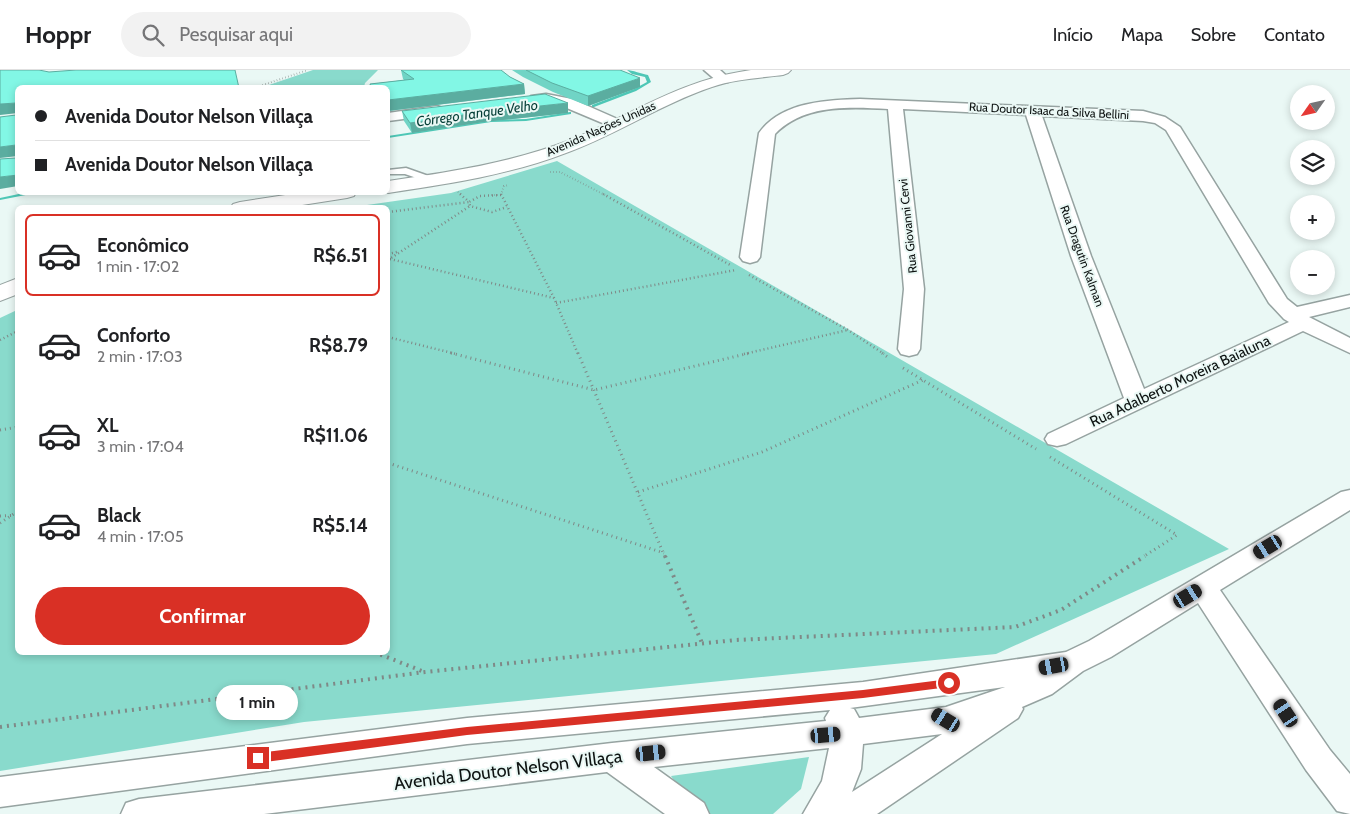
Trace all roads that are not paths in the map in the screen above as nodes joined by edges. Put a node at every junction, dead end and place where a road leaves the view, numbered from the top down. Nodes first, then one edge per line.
1 (783, 70) edge
2 (717, 75) edge
3 (524, 86) edge
4 (547, 97) junction
5 (519, 101) edge
6 (895, 104) junction
7 (453, 109) edge
8 (1032, 110) junction
9 (390, 117) edge
10 (617, 124) junction
11 (390, 172) edge
12 (434, 181) junction
13 (390, 187) edge
14 (328, 195) edge
15 (260, 205) edge
16 (750, 257) dead end
17 (15, 286) edge
18 (0, 294) edge
19 (1350, 301) edge
20 (1297, 319) junction
21 (1350, 346) edge
22 (909, 349) dead end
23 (1137, 401) junction
24 (1048, 448) road end
25 (1350, 498) edge
26 (1202, 587) junction
27 (1072, 663) junction
28 (1042, 685) junction
29 (884, 692) junction
30 (830, 698) junction
31 (946, 720) junction
32 (845, 733) junction
33 (612, 757) junction
34 (890, 786) junction
35 (0, 792) edge
36 (1350, 800) edge
37 (139, 814) edge
38 (691, 814) edge
39 (821, 814) edge
40 (848, 814) edge

1 - 2 street, Avenida Nações Unidas
2 - 10 street, Avenida Nações Unidas
3 - 4 street
4 - 5 street
4 - 10 street
6 - 8 street, Rua Doutor Isaac da Silva Bellini
6 - 16 street, Rua Doutor Isaac da Silva Bellini
6 - 22 street, Rua Giovanni Cervi
7 - 9 street
8 - 20 street, Rua Doutor Isaac da Silva Bellini
8 - 23 street, Rua Dragutin Kalman
10 - 12 street, Avenida Nações Unidas
11 - 12 lane
12 - 13 street, Avenida Nações Unidas
14 - 15 street
17 - 18 street
19 - 20 street, Rua Adalberto Moreira Baialuna
20 - 21 street, Rua Doutor Isaac da Silva Bellini
20 - 23 street, Rua Adalberto Moreira Baialuna
23 - 24 street, Rua Adalberto Moreira Baialuna
25 - 26 street, Avenida Doutor Nelson Villaça
26 - 27 street, Avenida Doutor Nelson Villaça
26 - 36 street
27 - 28 street, Avenida Doutor Nelson Villaça
27 - 29 street, Avenida Doutor Nelson Villaça
28 - 31 street, Avenida Doutor Nelson Villaça
28 - 34 street
29 - 30 street, Avenida Doutor Nelson Villaça
29 - 31 street
30 - 32 street
30 - 35 street, Avenida Doutor Nelson Villaça
31 - 32 street, Avenida Doutor Nelson Villaça
31 - 34 street
32 - 33 street, Avenida Doutor Nelson Villaça
32 - 39 street
33 - 37 street, Avenida Doutor Nelson Villaça
33 - 38 street
34 - 40 street

